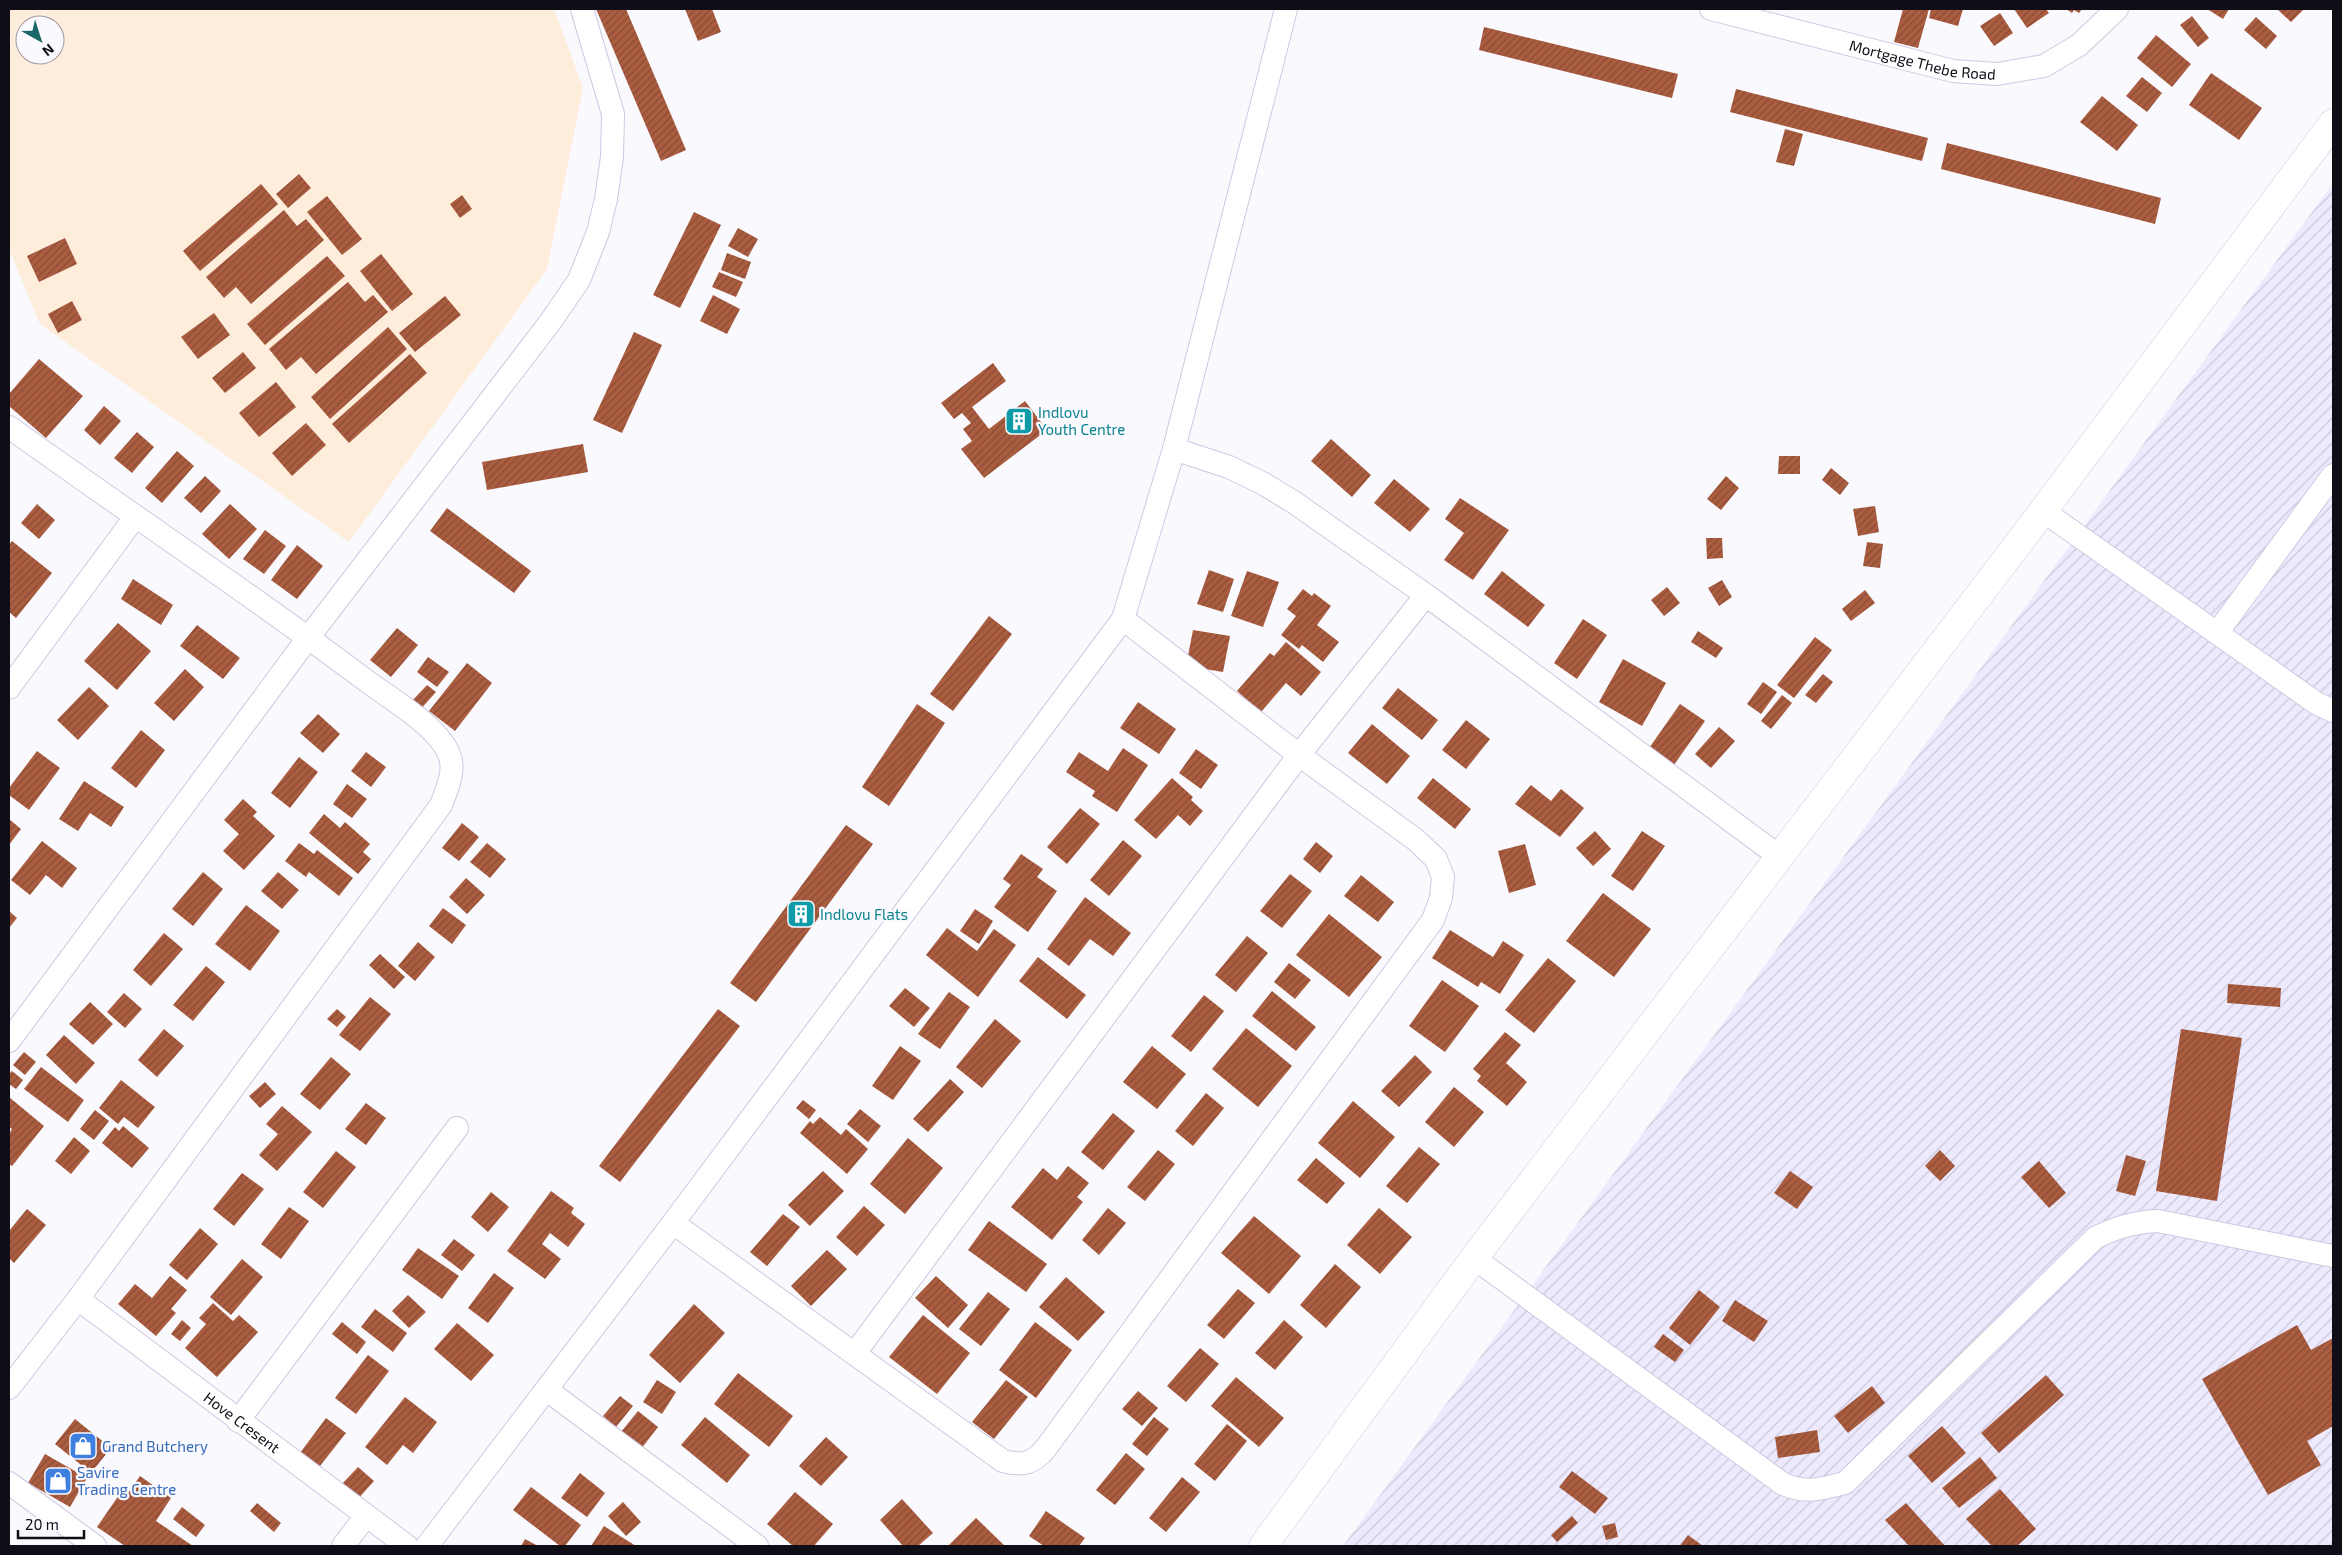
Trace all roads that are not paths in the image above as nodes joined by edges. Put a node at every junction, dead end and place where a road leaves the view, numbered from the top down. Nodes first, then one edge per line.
1 (582, 9) edge
2 (1286, 9) edge
3 (1711, 9) edge
4 (2118, 9) edge
5 (2333, 123) edge
6 (9, 427) edge
7 (1174, 449) junction
8 (2333, 475) edge
9 (2043, 511) junction
10 (135, 517) junction
11 (1426, 595) junction
12 (1123, 619) junction
13 (2217, 634) junction
14 (308, 638) junction
15 (9, 688) edge
16 (2333, 711) edge
17 (1299, 755) junction
18 (1780, 857) junction
19 (9, 1041) edge
20 (457, 1128) dead end
21 (673, 1224) junction
22 (2333, 1256) edge
23 (1474, 1258) junction
24 (78, 1299) junction
25 (855, 1353) junction
26 (9, 1388) edge
27 (547, 1390) junction
28 (238, 1421) junction
29 (9, 1483) edge
30 (366, 1516) junction
31 (95, 1546) edge
32 (343, 1546) edge
33 (407, 1546) edge
34 (427, 1546) edge
35 (758, 1546) edge
36 (1263, 1546) edge

1 - 14 street
2 - 7 street
3 - 4 street, Mortgage Thebe Road
5 - 9 street
6 - 10 street
7 - 11 street
7 - 12 street
8 - 13 street
9 - 13 street
9 - 18 street
10 - 14 street
10 - 15 street
11 - 17 street
11 - 18 street
12 - 17 street
12 - 21 street
13 - 16 street
14 - 19 street
14 - 24 street
17 - 25 street
17 - 25 street
18 - 23 street
20 - 28 street
21 - 25 street
21 - 27 street
22 - 23 street
23 - 36 street
24 - 26 street
24 - 28 street, Hove Cresent
27 - 34 street
27 - 35 street
28 - 30 street, Hove Cresent
29 - 31 street
30 - 32 street
30 - 33 street, Hove Cresent

